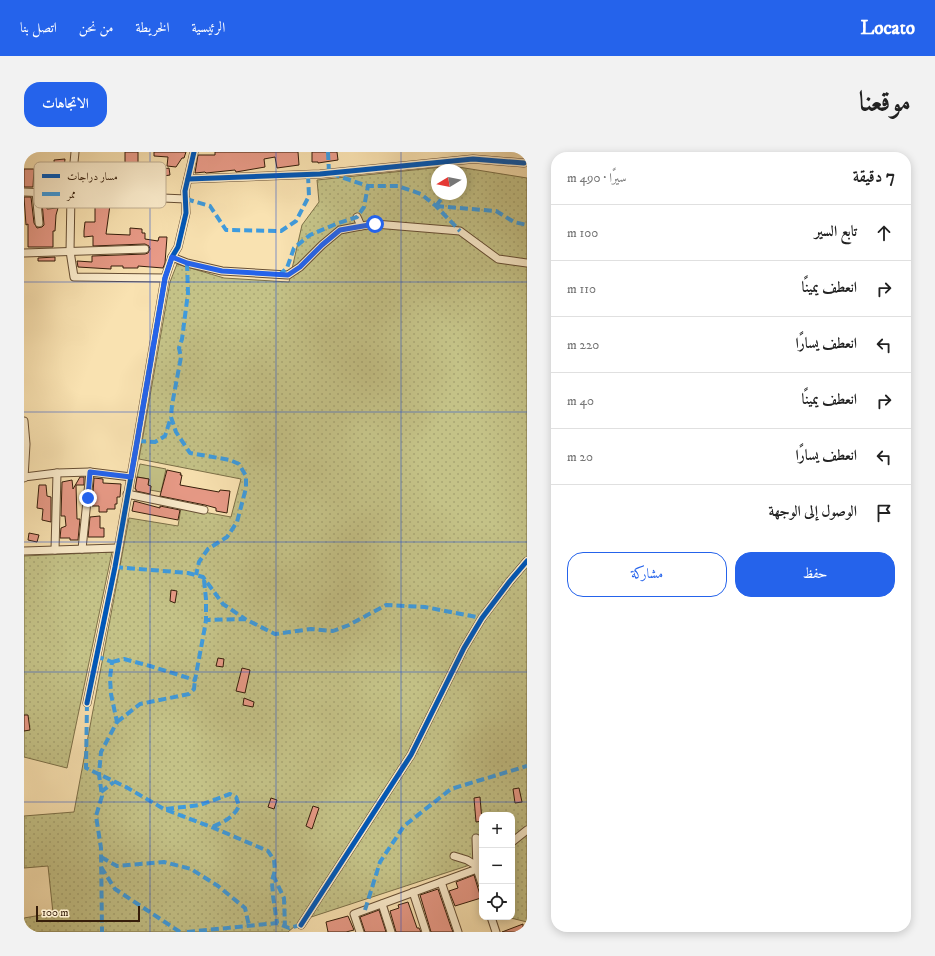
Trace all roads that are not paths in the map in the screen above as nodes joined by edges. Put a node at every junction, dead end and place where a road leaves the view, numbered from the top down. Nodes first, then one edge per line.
1 (75, 152) edge
2 (194, 152) edge
3 (74, 162) edge
4 (524, 163) dead end
5 (188, 179) junction
6 (166, 198) edge
7 (186, 199) junction
8 (37, 208) edge
9 (71, 208) edge
10 (357, 217) dead end
11 (38, 223) dead end
12 (361, 226) junction
13 (145, 249) dead end
14 (70, 251) junction
15 (24, 253) edge
16 (172, 257) junction
17 (527, 263) edge
18 (165, 278) junction
19 (24, 421) edge
20 (90, 472) junction
21 (57, 473) junction
22 (24, 477) edge
23 (131, 477) junction
24 (128, 494) junction
25 (204, 510) dead end
26 (117, 548) junction
27 (82, 549) junction
28 (56, 550) junction
29 (24, 551) edge
30 (527, 561) edge
31 (87, 703) dead end
32 (527, 830) edge
33 (476, 838) dead end
34 (515, 840) edge
35 (454, 856) dead end
36 (479, 865) edge
37 (441, 882) junction
38 (413, 892) junction
39 (382, 904) junction
40 (493, 920) edge
41 (301, 925) dead end
42 (360, 932) edge
43 (391, 932) edge
44 (426, 932) edge
45 (458, 932) edge
46 (495, 932) edge

1 - 3 street
2 - 5 street
4 - 5 street
5 - 7 street
6 - 7 street
7 - 16 street
8 - 11 street
9 - 14 street
10 - 12 street
12 - 16 street
12 - 17 street
13 - 14 street
14 - 15 street
14 - 18 street
16 - 18 street
18 - 23 street
19 - 22 street
20 - 21 street
20 - 23 street
20 - 27 street
21 - 22 street
21 - 28 street
23 - 24 street
24 - 25 street
24 - 26 street
26 - 27 street
26 - 31 street
27 - 28 street
28 - 29 street
30 - 41 street
32 - 34 street
33 - 36 street
35 - 36 street
36 - 37 street
37 - 38 street
37 - 45 street
38 - 39 street
38 - 44 street
39 - 42 street
39 - 43 street
40 - 46 street

